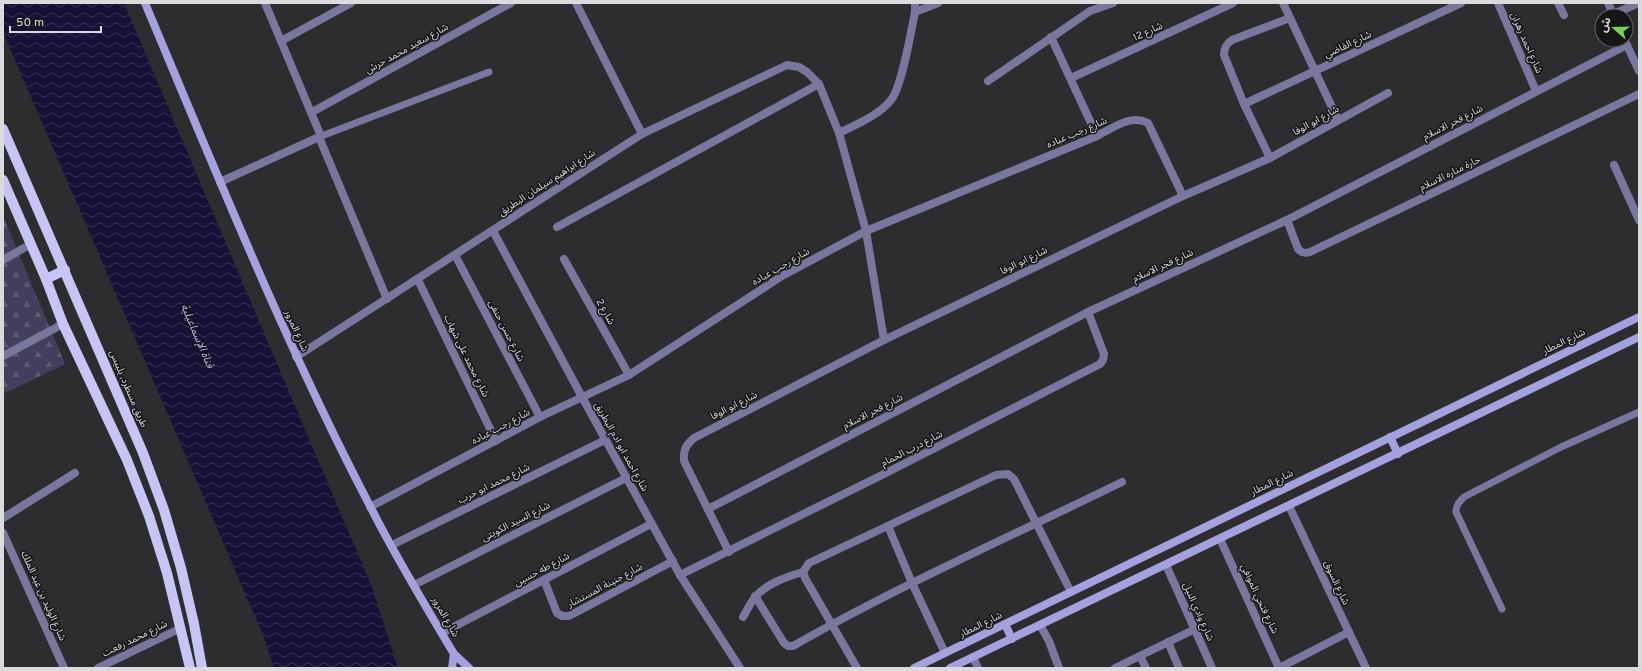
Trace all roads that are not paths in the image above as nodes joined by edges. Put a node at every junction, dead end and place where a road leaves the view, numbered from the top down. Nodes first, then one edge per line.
1 (145, 3) edge
2 (265, 3) edge
3 (351, 3) edge
4 (511, 3) edge
5 (576, 3) edge
6 (938, 3) edge
7 (1113, 3) edge
8 (1233, 3) edge
9 (1283, 3) edge
10 (1461, 3) edge
11 (1498, 3) edge
12 (1558, 3) edge
13 (1639, 3) edge
14 (915, 7) edge
15 (1628, 8) edge
16 (1564, 15) dead end
17 (1290, 18) junction
18 (1051, 37) junction
19 (282, 41) junction
20 (1615, 48) edge
21 (1629, 48) edge
22 (1639, 71) edge
23 (489, 72) dead end
24 (1315, 72) junction
25 (1071, 78) junction
26 (988, 81) dead end
27 (819, 84) junction
28 (1536, 91) junction
29 (1388, 93) dead end
30 (1639, 94) edge
31 (1244, 104) junction
32 (312, 112) junction
33 (1338, 120) junction
34 (3, 129) edge
35 (839, 133) junction
36 (642, 134) junction
37 (1097, 136) junction
38 (319, 137) junction
39 (1270, 158) junction
40 (1614, 165) dead end
41 (3, 180) edge
42 (220, 182) junction
43 (1183, 196) junction
44 (1287, 220) junction
45 (1639, 220) edge
46 (557, 227) dead end
47 (493, 231) junction
48 (866, 231) junction
49 (31, 244) junction
50 (455, 255) junction
51 (564, 259) dead end
52 (3, 260) edge
53 (65, 270) junction
54 (46, 279) junction
55 (418, 280) junction
56 (387, 299) junction
57 (1088, 312) junction
58 (1639, 317) edge
59 (63, 324) junction
60 (1639, 337) edge
61 (884, 340) junction
62 (3, 356) edge
63 (296, 357) junction
64 (629, 375) junction
65 (582, 397) junction
66 (1639, 412) edge
67 (540, 417) junction
68 (1390, 438) junction
69 (605, 440) junction
70 (496, 441) junction
71 (1398, 454) junction
72 (75, 473) dead end
73 (626, 478) junction
74 (1122, 482) dead end
75 (1289, 506) junction
76 (370, 507) junction
77 (708, 509) junction
78 (3, 518) edge
79 (651, 524) junction
80 (1036, 524) junction
81 (888, 526) junction
82 (3, 533) edge
83 (1220, 539) junction
84 (392, 545) junction
85 (729, 552) junction
86 (672, 561) junction
87 (1166, 565) junction
88 (803, 572) junction
89 (680, 575) junction
90 (544, 580) junction
91 (912, 583) junction
92 (414, 585) junction
93 (1071, 592) junction
94 (755, 596) junction
95 (1502, 609) dead end
96 (744, 617) dead end
97 (832, 624) junction
98 (1005, 624) junction
99 (1040, 625) junction
100 (181, 628) junction
101 (1195, 629) junction
102 (1349, 632) junction
103 (442, 633) junction
104 (1012, 638) junction
105 (1168, 642) junction
106 (945, 653) junction
107 (454, 654) junction
108 (1140, 656) junction
109 (973, 657) junction
110 (64, 668) edge
111 (98, 668) edge
112 (190, 668) edge
113 (202, 668) edge
114 (452, 668) edge
115 (469, 668) edge
116 (740, 668) edge
117 (857, 668) edge
118 (914, 668) edge
119 (950, 668) edge
120 (978, 668) edge
121 (1059, 668) edge
122 (1115, 668) edge
123 (1146, 668) edge
124 (1179, 668) edge
125 (1212, 668) edge
126 (1279, 668) edge
127 (1366, 668) edge

1 - 42 street, شارع المرور
2 - 19 street
3 - 19 street
4 - 32 street, شارع سعيد محمد حرش
5 - 36 street
6 - 14 street
7 - 18 street
8 - 25 street, شارع 12
9 - 17 street
10 - 24 street, شارع القاضي
11 - 28 street, شارع احمد زهران
12 - 16 street
13 - 15 street
14 - 35 street
17 - 24 street
17 - 31 street
18 - 25 street
18 - 26 street
19 - 32 street
20 - 28 street, شارع فجر الاسلام
21 - 22 street
23 - 38 lane
24 - 31 street, شارع القاضي
24 - 33 street
25 - 37 street
27 - 35 street
27 - 36 street, شارع ابراهيم سيلمان البطريق
27 - 46 street
28 - 44 street, شارع فجر الاسلام
29 - 33 street, شارع ابو الوفا
30 - 44 street, حارة مناره الاسلام
31 - 39 street
32 - 38 street
33 - 39 street, شارع ابو الوفا
34 - 53 main road, طريق مسطرد, بلبيس
35 - 48 street
36 - 47 street, شارع ابراهيم سيلمان البطريق
37 - 43 street, شارع رجب عباده
37 - 48 street, شارع رجب عباده
38 - 42 street
38 - 56 street
39 - 43 street, شارع ابو الوفا
40 - 45 street
41 - 49 main road
42 - 63 street, شارع المرور
43 - 61 street, شارع ابو الوفا
44 - 57 street, شارع فجر الاسلام
47 - 50 street, شارع ابراهيم سيلمان البطريق
47 - 65 street, شارع احمد ابو ادم البطريق
48 - 61 street
48 - 64 street, شارع رجب عباده
49 - 52 street
49 - 54 main road
50 - 55 street, شارع ابراهيم سيلمان البطريق
50 - 67 street, شارع حسن حنفى
51 - 64 street, شارع 2
53 - 54 main road
53 - 113 main road, طريق مسطرد, بلبيس
54 - 59 main road
55 - 56 street, شارع ابراهيم سيلمان البطريق
55 - 70 street, شارع محمد على شهاب
56 - 63 street, شارع ابراهيم سيلمان البطريق
57 - 77 street, شارع فجر الاسلام
57 - 85 street, شارع درب الحمام
58 - 68 street, شارع المطار
59 - 62 street
59 - 100 main road
60 - 71 street
61 - 77 street, شارع ابو الوفا
63 - 76 street, شارع المرور
64 - 65 street, شارع رجب عباده
65 - 67 street, شارع رجب عباده
65 - 69 street, شارع احمد ابو ادم البطريق
66 - 95 lane
67 - 70 street, شارع رجب عباده
68 - 71 street
68 - 93 street, شارع المطار
69 - 73 street, شارع احمد ابو ادم البطريق
69 - 84 street, شارع محمد ابو حرب
70 - 76 street, شارع رجب عباده
71 - 75 street
72 - 78 street
73 - 79 street, شارع احمد ابو ادم البطريق
73 - 92 street, شارع السيد الكويتى
74 - 80 street
75 - 83 street
75 - 102 street, شارع السوق
76 - 84 street, شارع المرور
77 - 85 street
79 - 86 street, شارع احمد ابو ادم البطريق
79 - 90 street, شارع طه حسين
80 - 81 street
80 - 91 street
80 - 93 street
81 - 88 street
81 - 91 street
82 - 110 street, شارع الوليد بن عبد الملك
83 - 87 street
83 - 126 street, شارع فتحي الموافي
84 - 92 street, شارع المرور
85 - 89 street, شارع درب الحمام
86 - 89 street, شارع احمد ابو ادم البطريق
86 - 90 street, شارع جنينة المستشار
87 - 99 street
87 - 101 street, شارع وادي النيل
88 - 94 street
88 - 97 street
89 - 116 street, شارع احمد ابو ادم البطريق
90 - 103 street, شارع طه حسين
91 - 97 street
91 - 106 street
92 - 103 street, شارع المرور
93 - 98 street, شارع المطار
94 - 96 street
94 - 97 street
97 - 117 street
98 - 104 street
98 - 106 street, شارع المطار
99 - 104 street
99 - 121 street
100 - 111 street, شارع محمد رفعت
100 - 112 main road
101 - 105 street
101 - 125 street, شارع وادي النيل
102 - 126 street
102 - 127 street, شارع السوق
103 - 107 street, شارع المرور
104 - 109 street
105 - 108 street
105 - 124 street
106 - 118 street, شارع المطار
107 - 114 street, شارع المرور
107 - 115 street, شارع المرور
108 - 122 street
108 - 123 street
109 - 119 street
109 - 120 street

